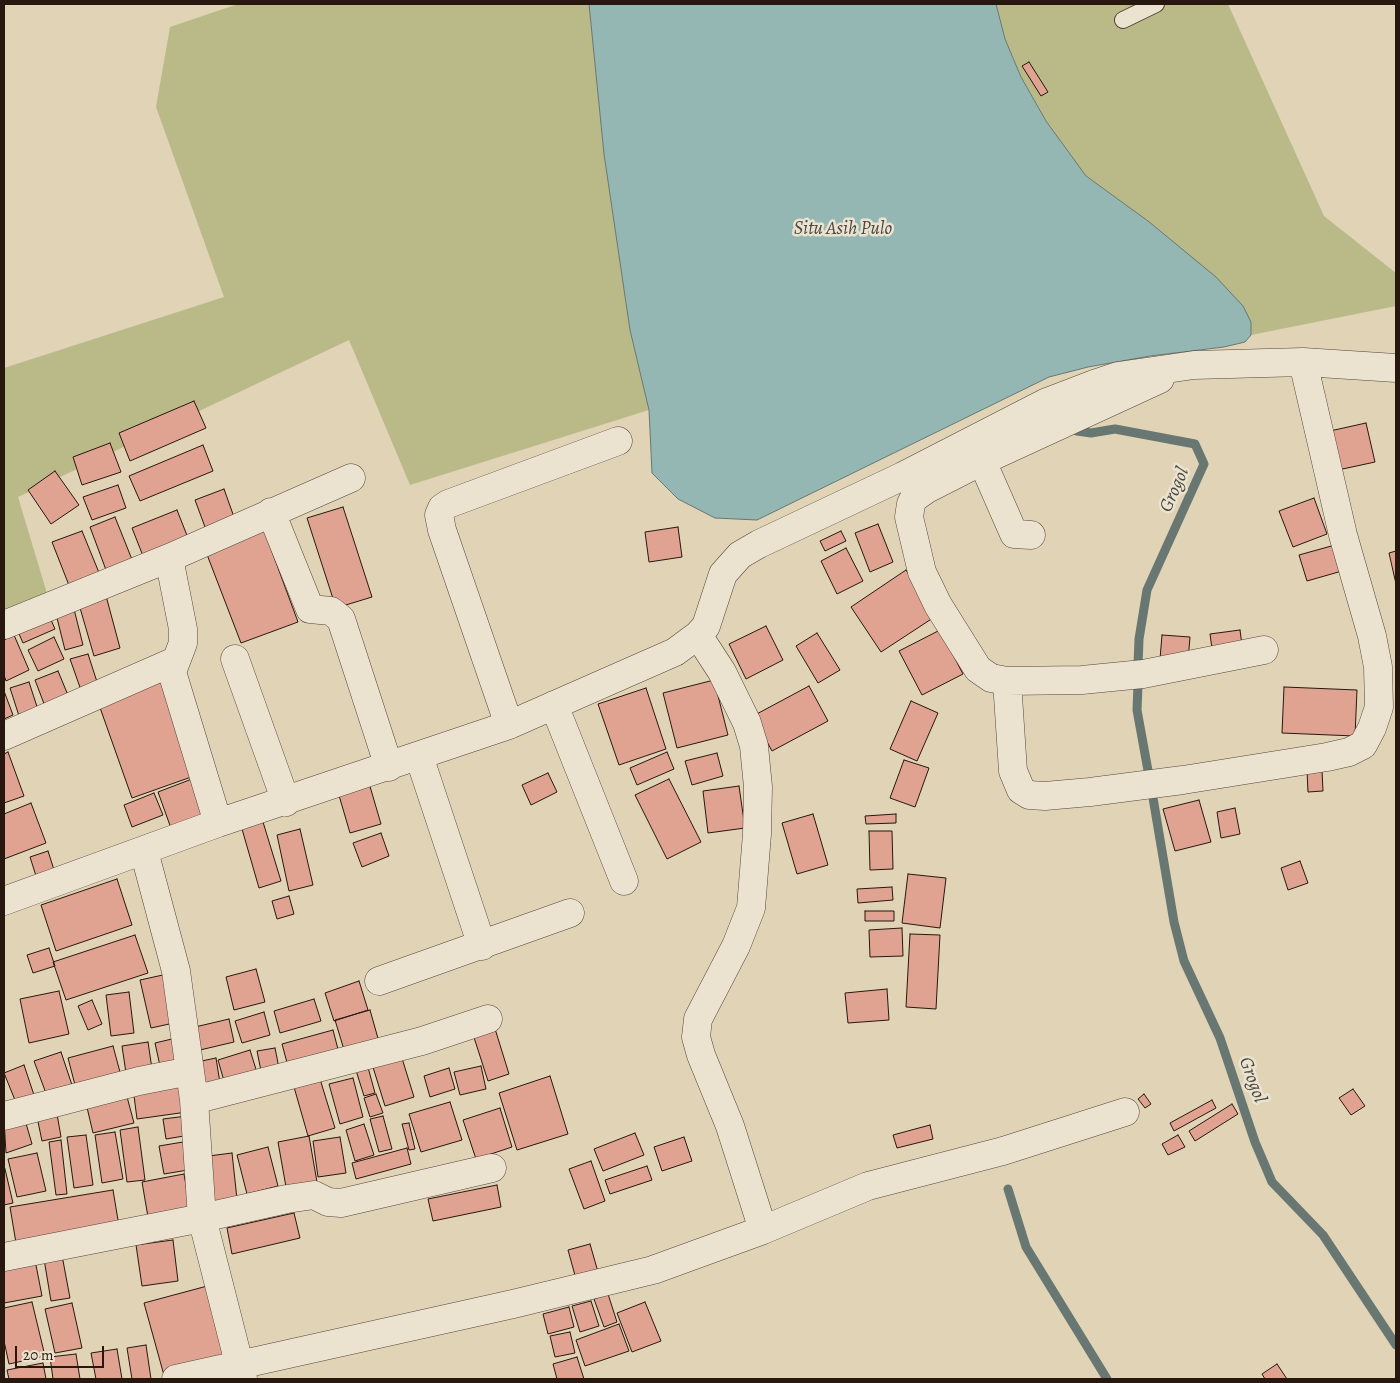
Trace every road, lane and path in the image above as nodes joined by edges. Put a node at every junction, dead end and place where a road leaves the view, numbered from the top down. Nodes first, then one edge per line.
1 (1156, 4) edge
2 (1123, 20) dead end
3 (1303, 362) junction
4 (1194, 365) junction
5 (1396, 368) edge
6 (618, 441) dead end
7 (982, 461) junction
8 (351, 478) dead end
9 (271, 512) junction
10 (1031, 535) dead end
11 (169, 558) junction
12 (4, 625) edge
13 (698, 635) junction
14 (1264, 650) dead end
15 (235, 659) dead end
16 (175, 661) junction
17 (1007, 681) junction
18 (554, 705) junction
19 (509, 725) junction
20 (4, 736) edge
21 (419, 756) junction
22 (389, 767) junction
23 (286, 802) junction
24 (218, 823) junction
25 (144, 851) junction
26 (624, 881) dead end
27 (4, 901) edge
28 (570, 913) dead end
29 (482, 946) junction
30 (379, 982) dead end
31 (488, 1019) dead end
32 (190, 1071) junction
33 (194, 1100) junction
34 (1125, 1112) dead end
35 (4, 1116) edge
36 (492, 1168) dead end
37 (202, 1218) junction
38 (763, 1230) junction
39 (4, 1257) edge
40 (241, 1372) edge
41 (176, 1379) edge

1 - 2 lane
3 - 4 street
3 - 5 street
3 - 17 street
4 - 7 street
4 - 13 street
6 - 19 street
7 - 10 street
7 - 17 street
8 - 9 street
9 - 11 street
9 - 22 street
11 - 12 street
11 - 16 street
13 - 18 street
13 - 38 street
14 - 17 street
15 - 23 street
16 - 20 street
16 - 24 street
18 - 19 street
18 - 26 street
19 - 21 street
21 - 22 street
21 - 29 street
22 - 23 street
23 - 24 street
24 - 25 street
25 - 27 street
25 - 32 street
28 - 29 street
29 - 30 street
31 - 33 street
32 - 33 street
32 - 35 street
33 - 37 street
34 - 38 street
36 - 37 street
37 - 39 street
37 - 40 street
38 - 40 street
40 - 41 street

